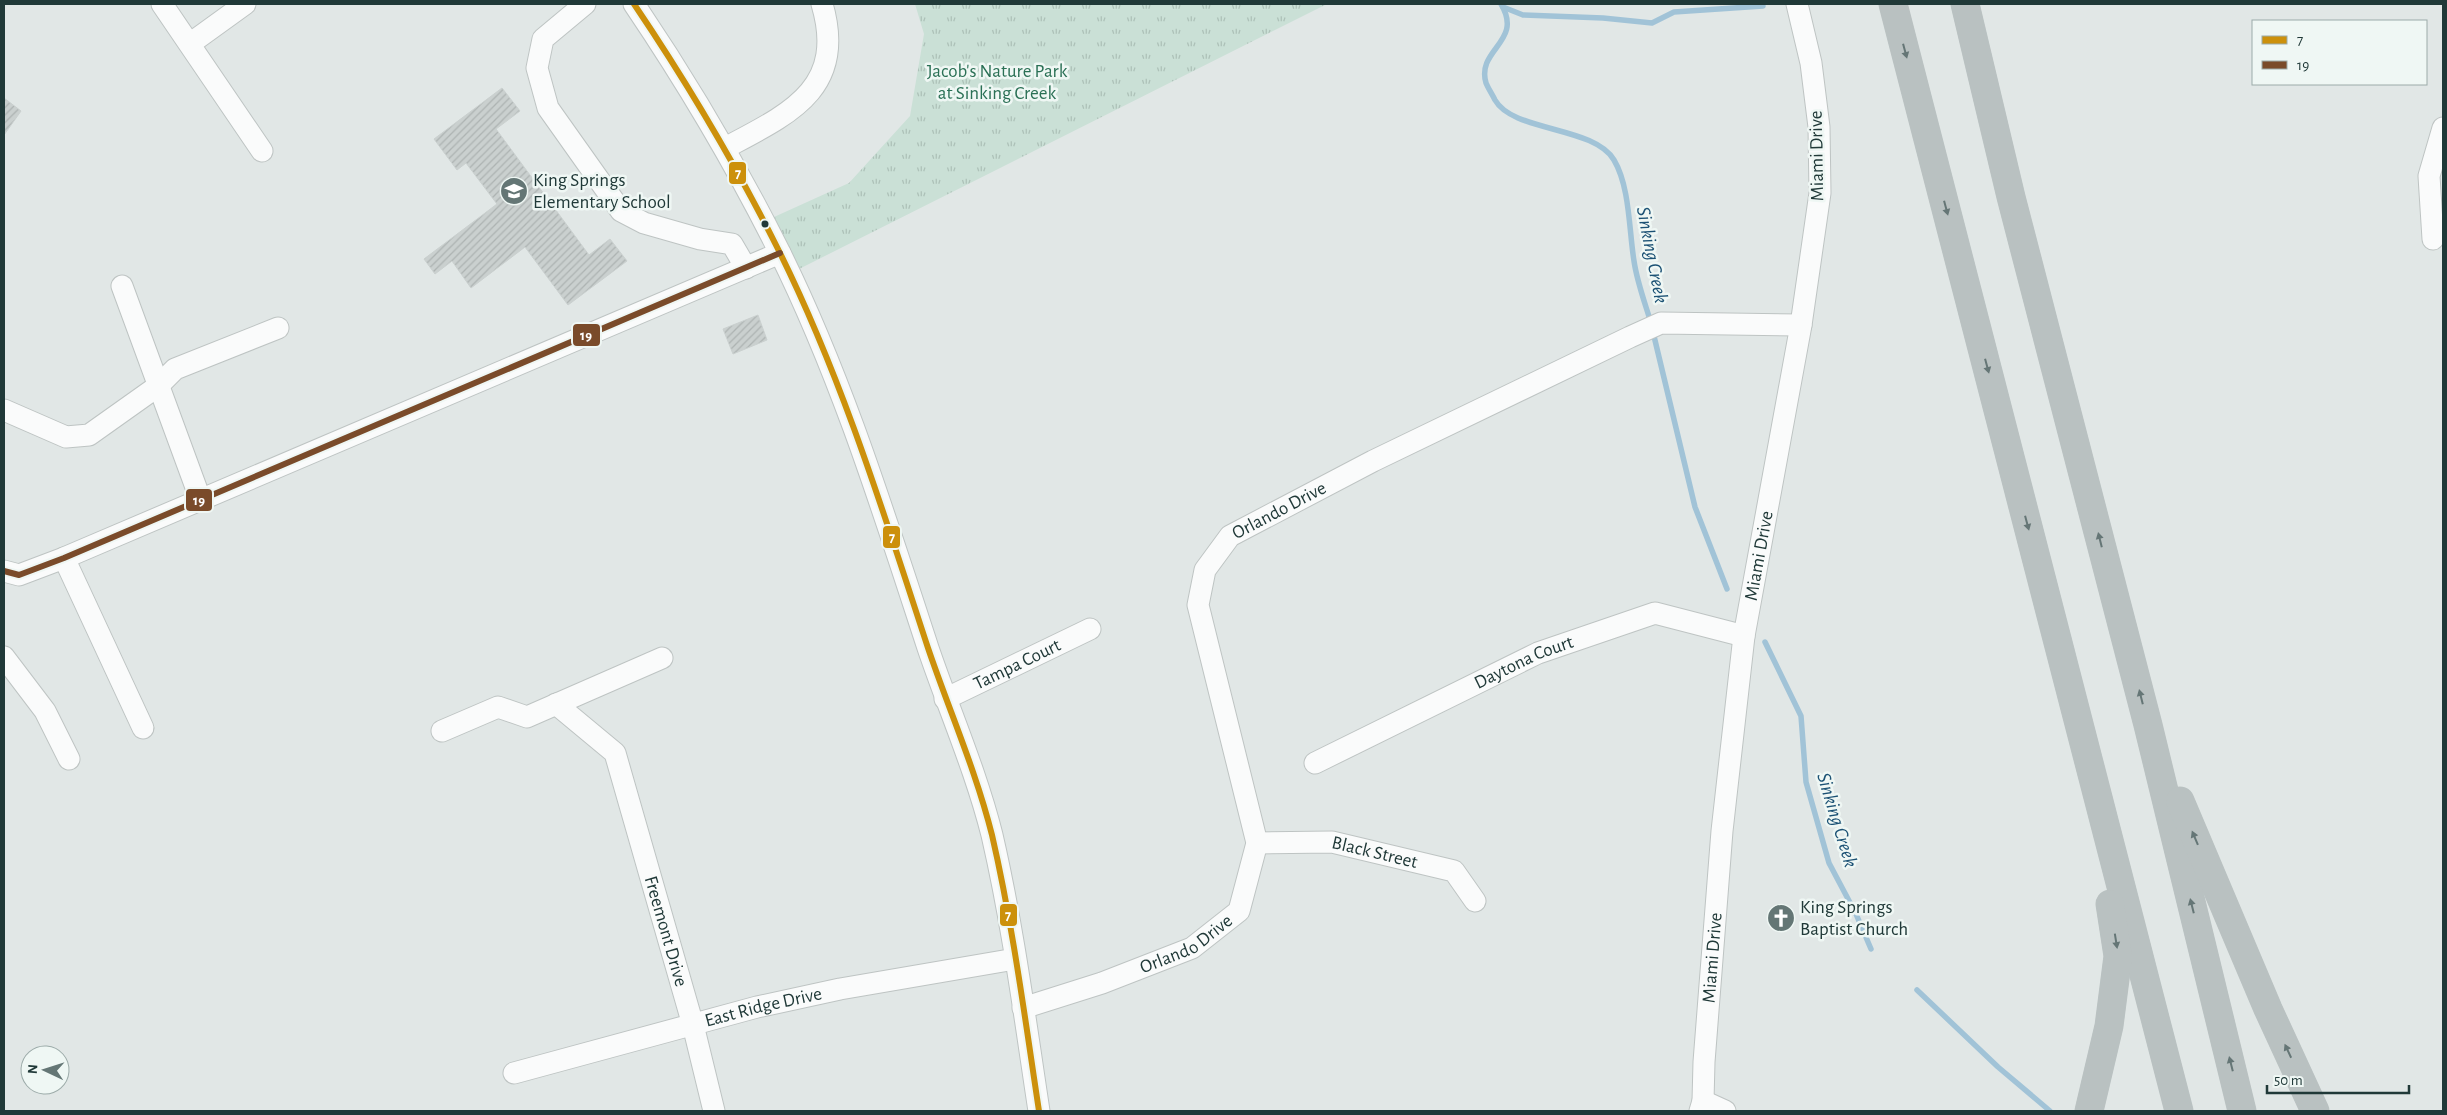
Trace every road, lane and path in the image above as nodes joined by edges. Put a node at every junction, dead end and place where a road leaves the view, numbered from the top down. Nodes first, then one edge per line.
1 (162, 4) edge
2 (245, 4) edge
3 (585, 4) edge
4 (634, 4) edge
5 (822, 4) edge
6 (1797, 4) edge
7 (1893, 4) edge
8 (1965, 4) edge
9 (191, 43) junction
10 (2443, 128) edge
11 (725, 148) junction
12 (262, 151) dead end
13 (2433, 239) dead end
14 (780, 253) junction
15 (746, 268) junction
16 (122, 286) dead end
17 (1801, 325) junction
18 (278, 328) dead end
19 (158, 386) junction
20 (4, 410) edge
21 (201, 501) junction
22 (64, 558) junction
23 (4, 571) edge
24 (1090, 629) dead end
25 (1744, 636) junction
26 (4, 657) edge
27 (662, 658) dead end
28 (945, 699) junction
29 (556, 704) junction
30 (2148, 725) junction
31 (143, 728) dead end
32 (442, 731) dead end
33 (2088, 754) junction
34 (69, 759) dead end
35 (1315, 762) dead end
36 (1257, 843) junction
37 (1475, 901) dead end
38 (1016, 959) junction
39 (1023, 1008) junction
40 (693, 1026) junction
41 (514, 1072) dead end
42 (1702, 1106) edge
43 (714, 1111) edge
44 (1039, 1111) edge
45 (1725, 1111) edge
46 (2089, 1111) edge
47 (2179, 1111) edge
48 (2242, 1111) edge
49 (2315, 1111) edge

1 - 9 street
2 - 9 street
3 - 15 street
4 - 11 street
5 - 11 street
6 - 17 street, Miami Drive
7 -> 33 highway
30 -> 8 highway
9 - 12 street
10 - 13 street
11 - 14 street
14 - 15 street
14 - 28 street
15 - 21 street
16 - 19 street
17 - 25 street, Miami Drive
17 - 36 street, Orlando Drive
18 - 19 street
19 - 20 street
19 - 21 street
21 - 22 street
22 - 23 street
22 - 31 street
24 - 28 street, Tampa Court
25 - 35 street, Daytona Court
25 - 42 street, Miami Drive
26 - 34 street
27 - 29 street
28 - 38 street
29 - 32 street
29 - 40 street, Freemont Drive
48 -> 30 highway
49 -> 30 highway
33 -> 46 highway
33 - 47 highway
36 - 37 street, Black Street
36 - 39 street, Orlando Drive
38 - 39 street
38 - 40 street, East Ridge Drive
39 - 44 street
40 - 41 street, East Ridge Drive
40 - 43 street, Freemont Drive
42 - 45 street

